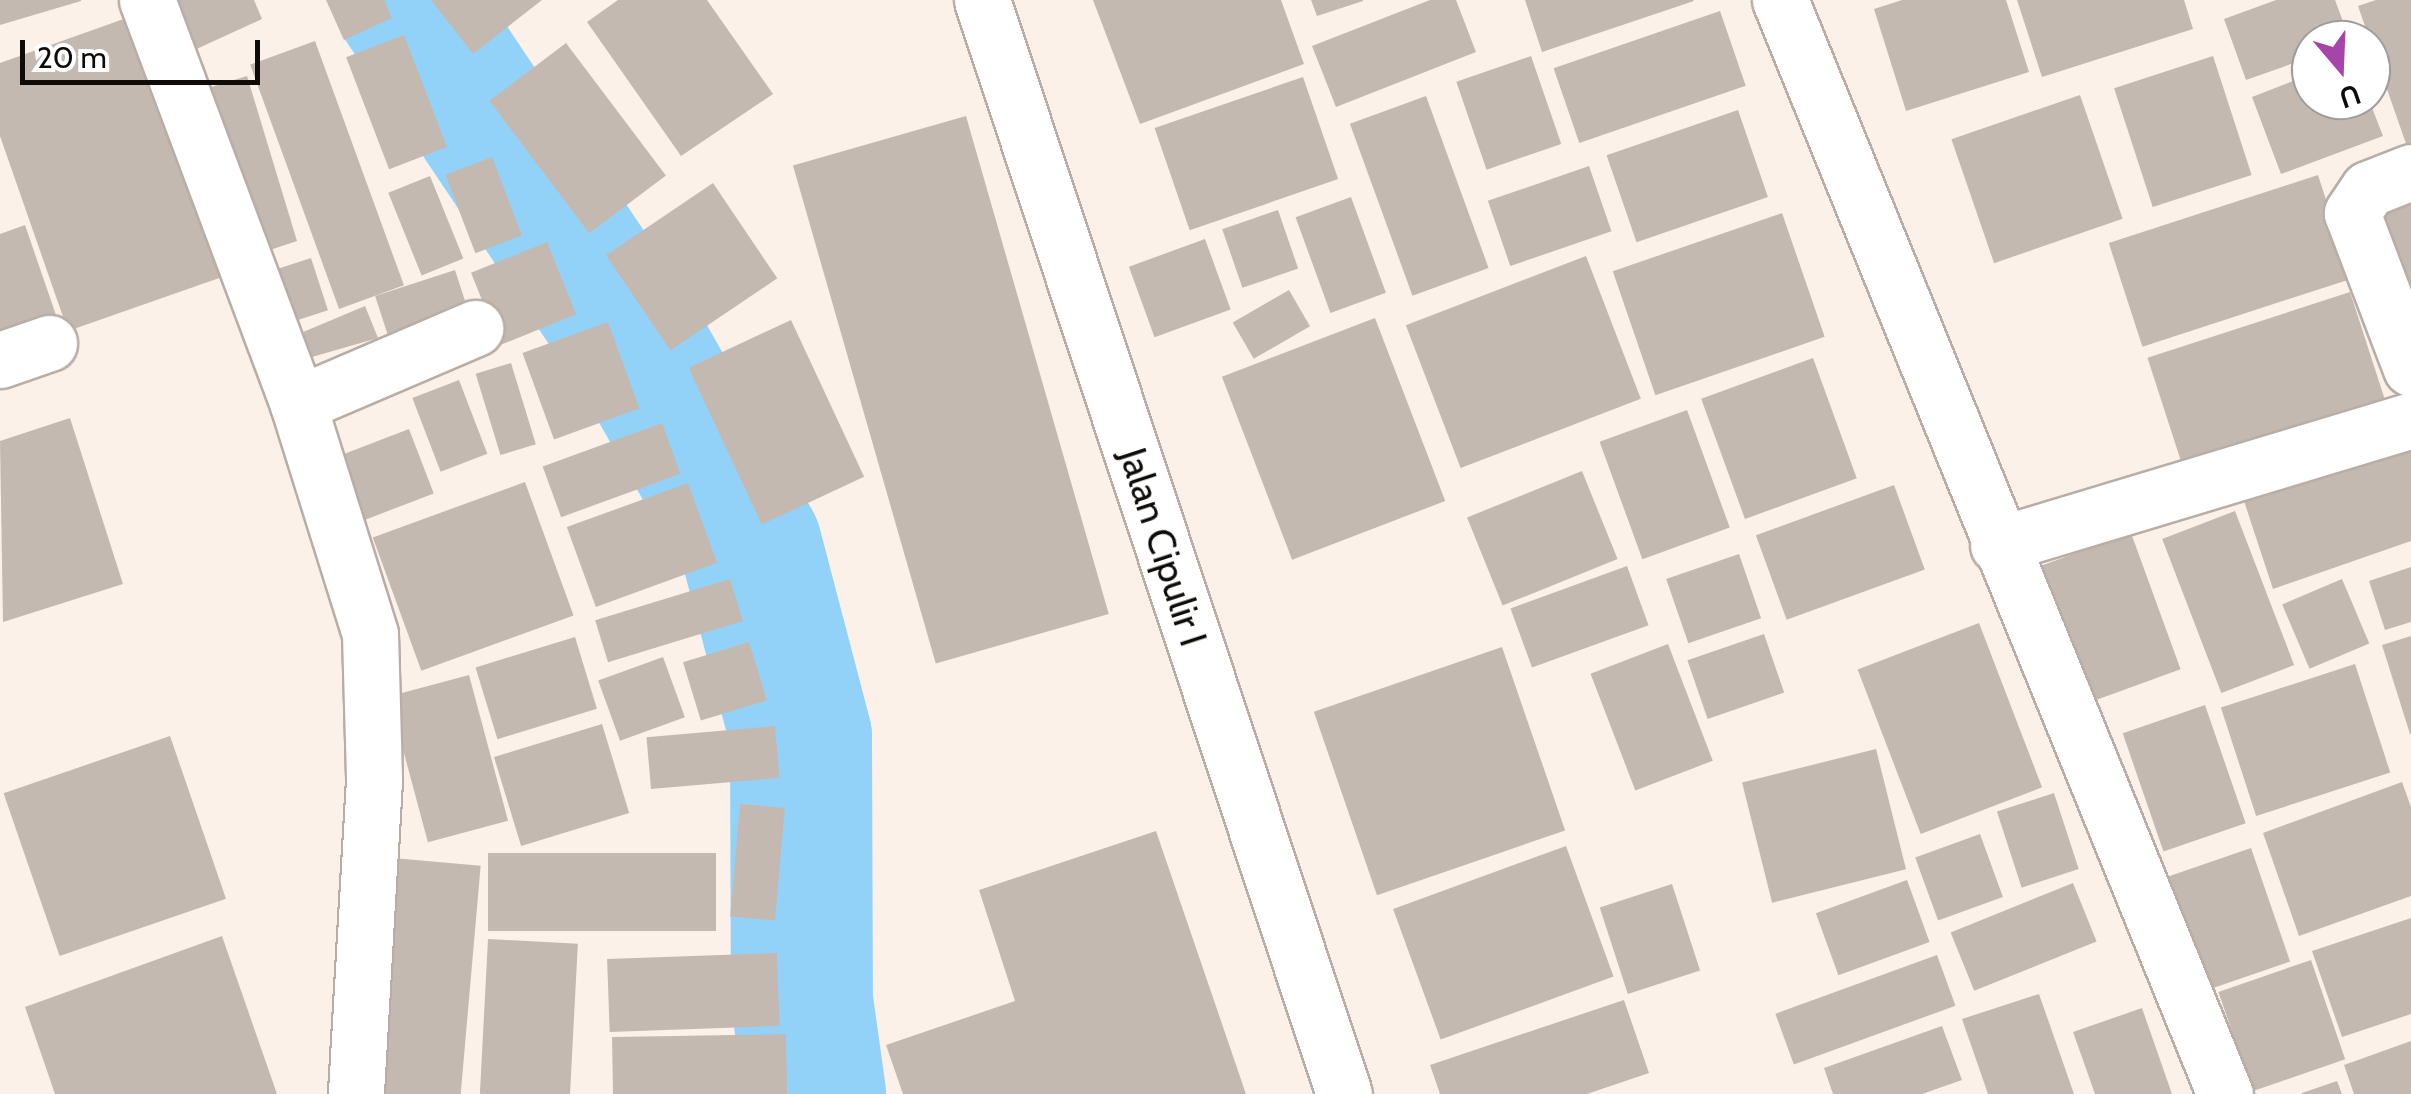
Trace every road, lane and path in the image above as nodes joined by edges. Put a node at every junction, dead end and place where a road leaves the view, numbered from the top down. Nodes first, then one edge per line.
1 (147, 0) edge
2 (982, 0) edge
3 (1780, 0) edge
4 (2411, 172) edge
5 (475, 328) dead end
6 (2411, 368) edge
7 (298, 404) junction
8 (2411, 420) edge
9 (1998, 545) junction
10 (356, 1094) edge
11 (1344, 1094) edge
12 (2225, 1094) edge

1 - 7 street
2 - 11 street, Jalan Cipulir I
3 - 9 street
4 - 6 street
5 - 7 street
7 - 10 street
8 - 9 street
9 - 12 street

